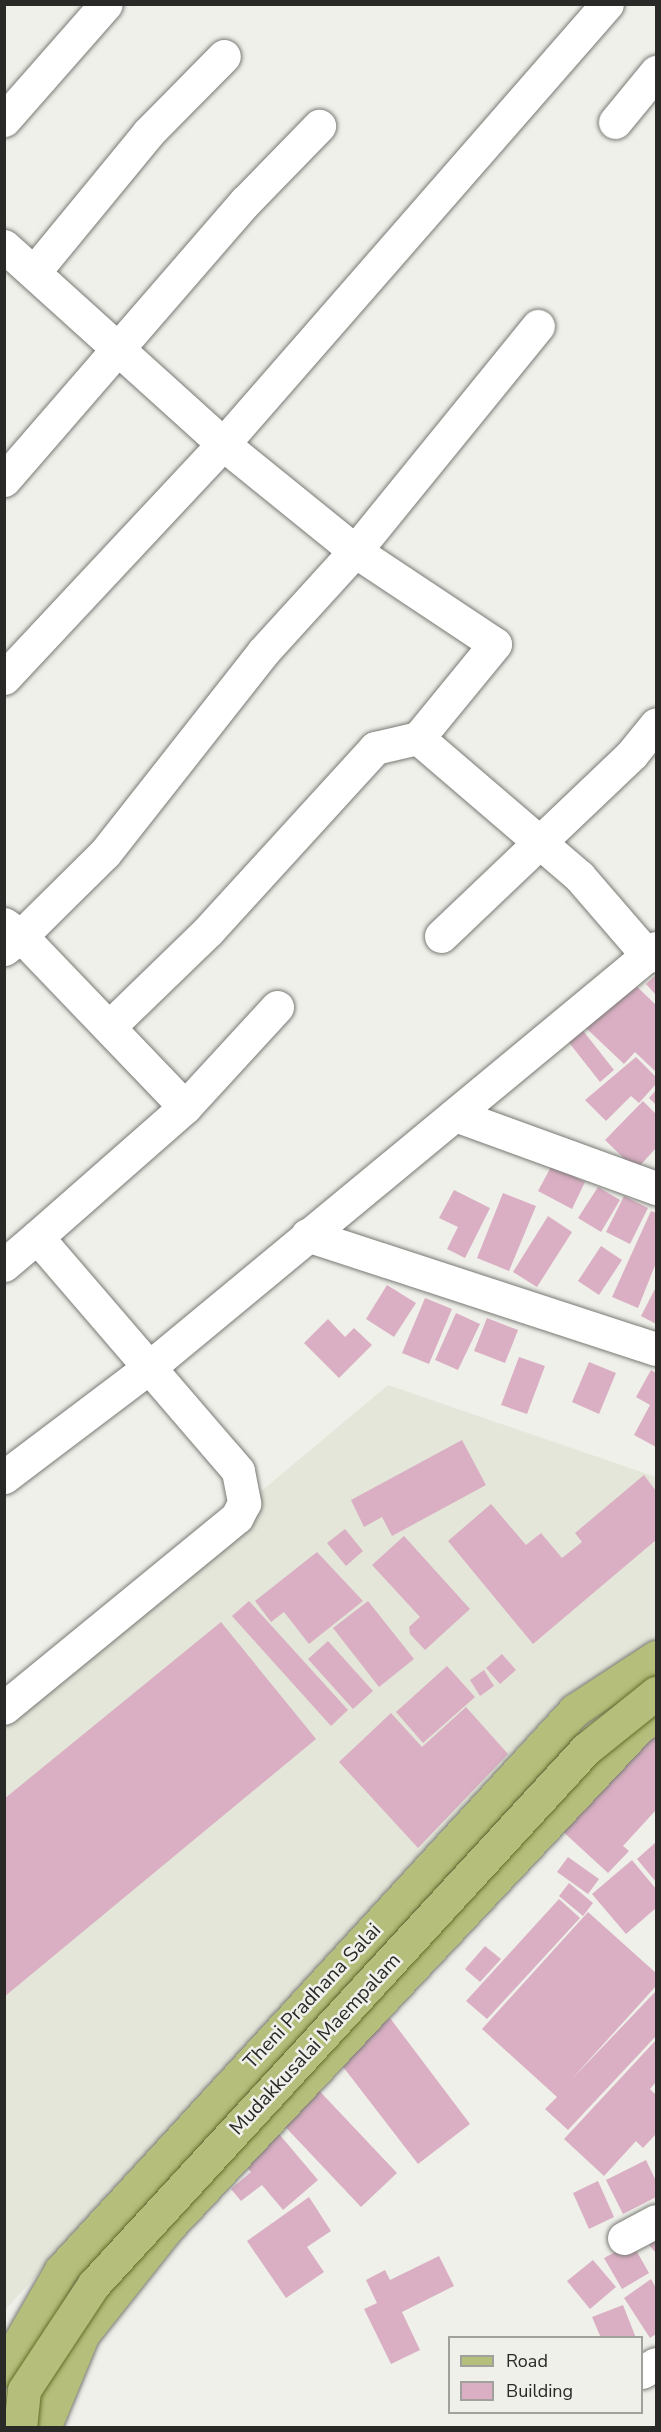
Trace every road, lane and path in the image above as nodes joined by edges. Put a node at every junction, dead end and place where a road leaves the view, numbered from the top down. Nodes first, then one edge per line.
1 (106, 4) edge
2 (607, 4) edge
3 (224, 56) dead end
4 (657, 72) edge
5 (4, 120) edge
6 (615, 122) dead end
7 (319, 126) dead end
8 (4, 246) edge
9 (34, 272) junction
10 (538, 326) dead end
11 (122, 350) junction
12 (223, 444) junction
13 (4, 480) edge
14 (355, 550) junction
15 (4, 678) edge
16 (657, 724) edge
17 (418, 738) junction
18 (537, 842) junction
19 (10, 936) edge
20 (441, 936) dead end
21 (652, 952) edge
22 (277, 1007) dead end
23 (110, 1026) junction
24 (185, 1107) junction
25 (455, 1115) junction
26 (657, 1188) edge
27 (307, 1235) junction
28 (37, 1237) junction
29 (4, 1265) edge
30 (657, 1350) edge
31 (152, 1365) junction
32 (4, 1477) edge
33 (657, 1657) edge
34 (657, 1693) edge
35 (4, 1708) edge
36 (657, 1716) edge
37 (657, 2221) edge
38 (624, 2238) dead end
39 (657, 2364) edge
40 (4, 2369) edge
41 (643, 2371) edge
42 (4, 2419) edge
43 (20, 2427) edge
44 (44, 2427) edge

1 - 5 street
2 - 12 street
3 - 9 street
4 - 6 street
7 - 11 street
8 - 9 street
9 - 11 street
10 - 14 street
11 - 12 street
11 - 13 street
12 - 14 street
12 - 15 street
14 - 17 street
14 - 19 street
16 - 18 street
17 - 18 street
17 - 23 street
18 - 20 street
18 - 21 street
19 - 23 street
21 - 25 street
22 - 24 street
23 - 24 street
24 - 28 street
25 - 26 street
25 - 27 street
27 - 30 street
27 - 31 street
28 - 29 street
28 - 31 street
31 - 32 street
31 - 35 street
33 - 40 main road, Theni Pradhana Salai
34 - 43 main road, Mudakkusalai Maempalam, bridge
36 - 44 main road
37 - 38 street
39 - 41 street
42 - 44 main road

